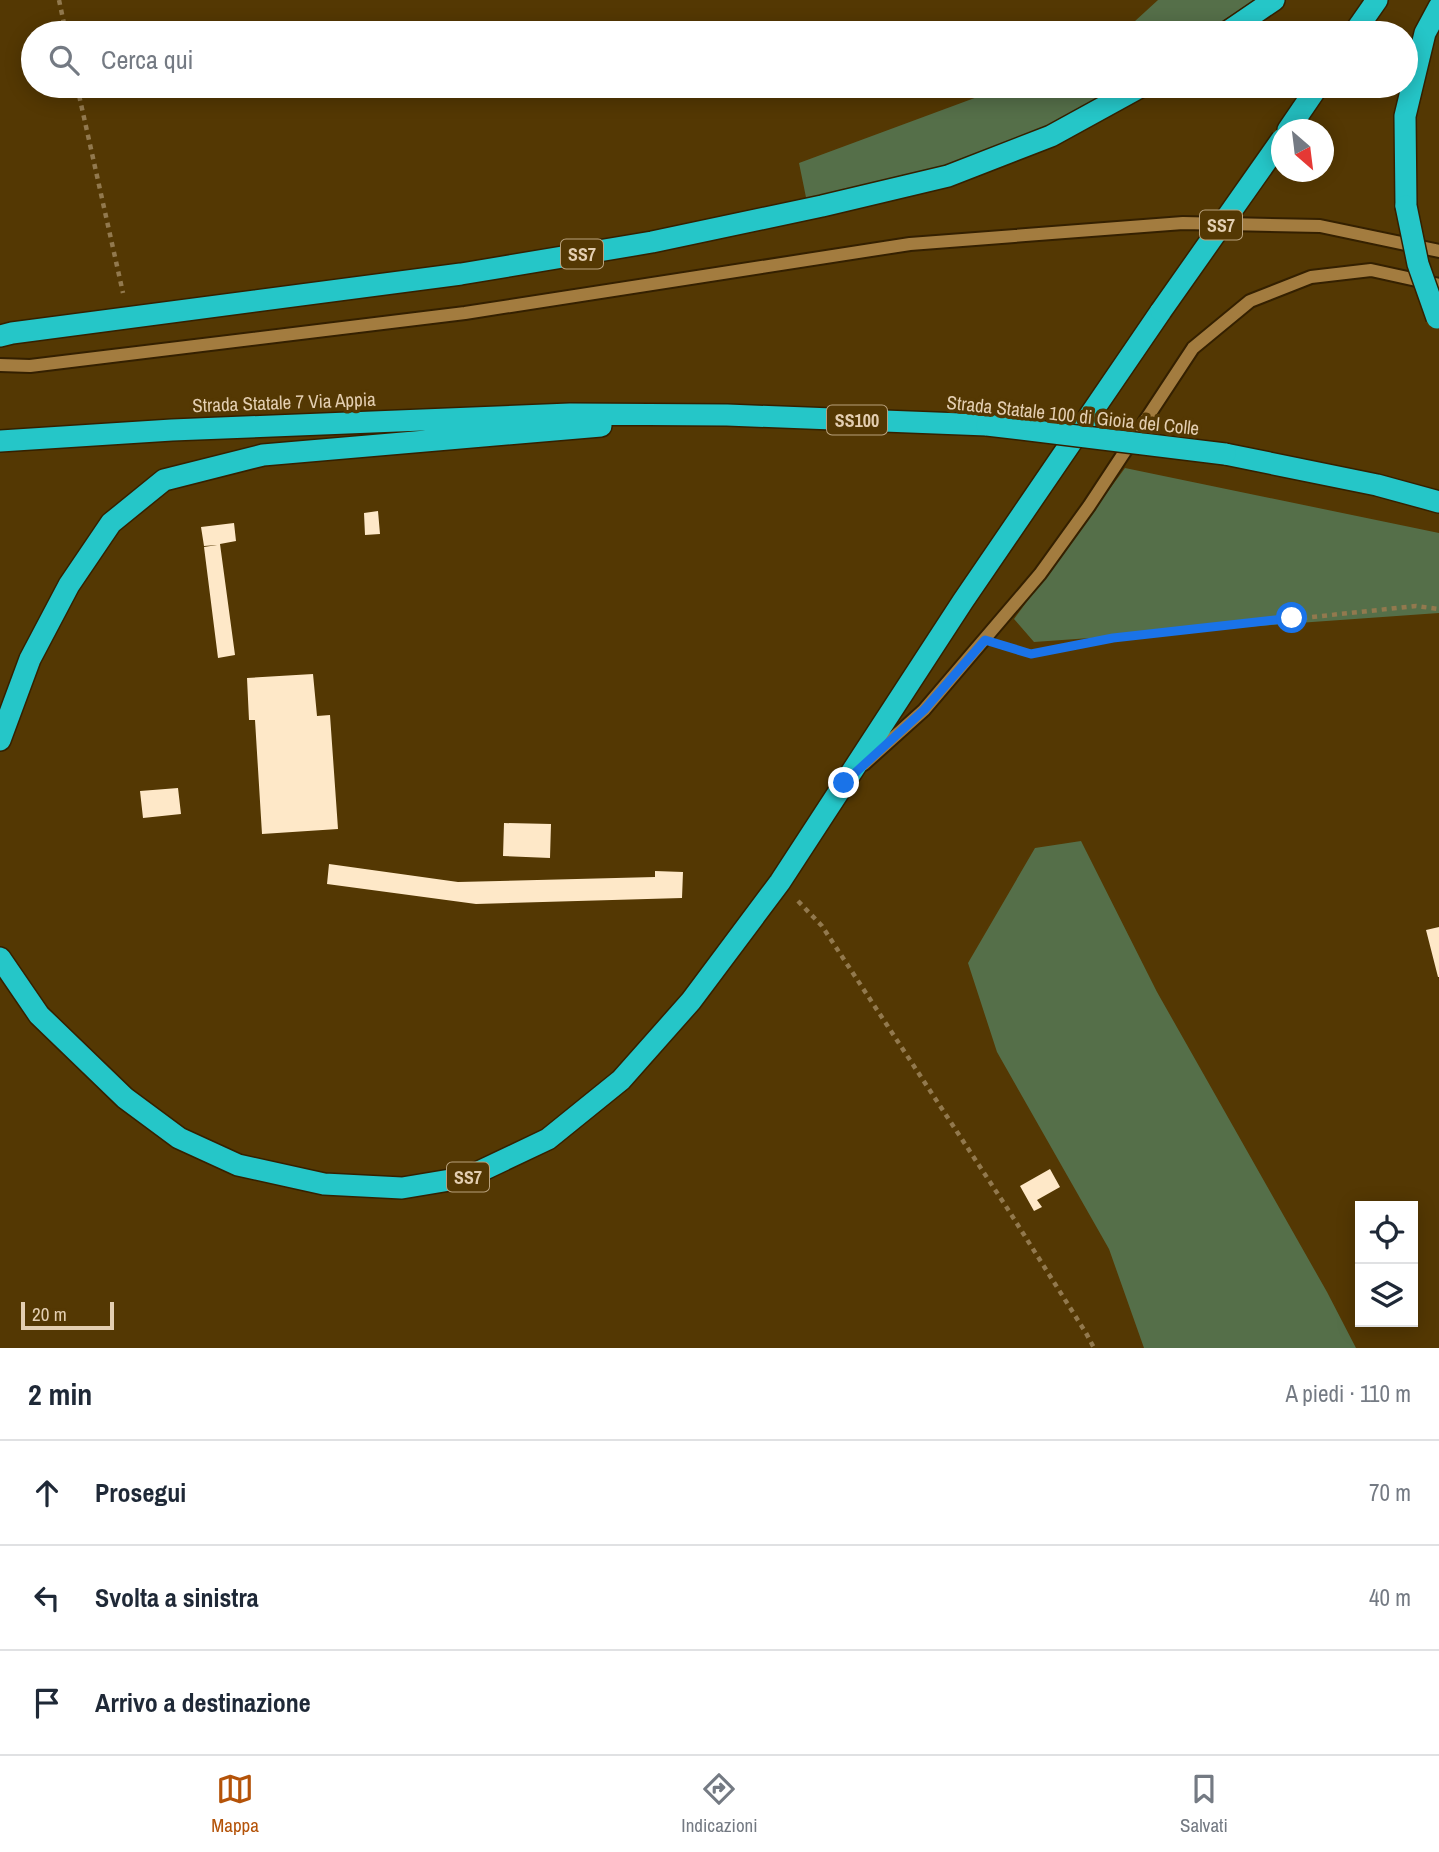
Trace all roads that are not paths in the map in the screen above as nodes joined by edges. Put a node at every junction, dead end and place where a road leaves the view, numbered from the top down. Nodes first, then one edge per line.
1 (1274, 0) edge
2 (1377, 0) edge
3 (1439, 7) edge
4 (1243, 21) edge
5 (1362, 21) edge
6 (1418, 62) edge
7 (1120, 98) edge
8 (1310, 98) edge
9 (1409, 98) edge
10 (1296, 119) edge
11 (1271, 155) edge
12 (1439, 251) edge
13 (1439, 285) edge
14 (1438, 319) edge
15 (0, 336) edge
16 (0, 365) edge
17 (570, 414) joint
18 (727, 415) junction
19 (0, 441) edge
20 (1439, 502) edge
21 (0, 740) edge
22 (844, 783) junction
23 (0, 958) edge

1 - 4 highway
2 - 5 highway
3 - 6 highway, bridge
7 - 15 highway, SS7
8 - 10 highway
9 - 14 highway, bridge
11 - 22 highway, SS7, bridge
12 - 16 street
13 - 22 street
17 - 18 highway, Strada Statale 100 di Gioia del Colle / SS100
17 - 19 highway, Strada Statale 7 Via Appia
18 - 20 highway, Strada Statale 100 di Gioia del Colle / SS100, bridge
18 - 21 highway
22 - 23 highway, SS7

